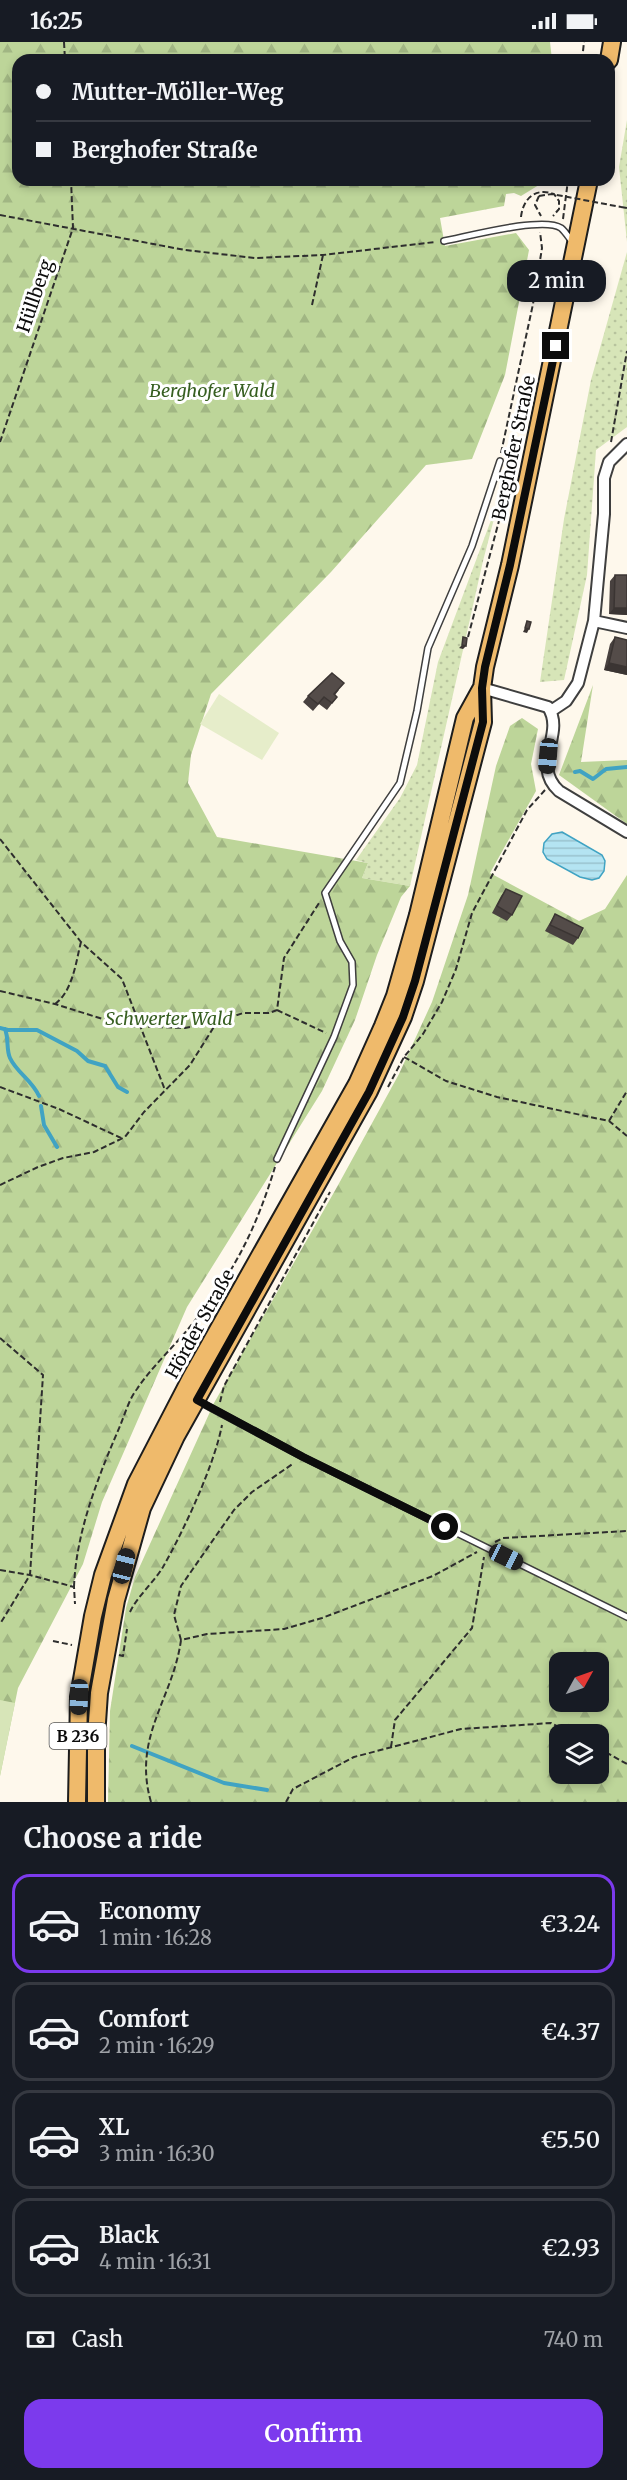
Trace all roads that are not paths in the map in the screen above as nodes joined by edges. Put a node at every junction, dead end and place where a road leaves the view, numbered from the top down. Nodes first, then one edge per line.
1 (588, 186) edge
2 (444, 241) road end
3 (576, 246) junction
4 (627, 444) edge
5 (500, 461) road end
6 (594, 621) junction
7 (627, 628) edge
8 (482, 688) junction
9 (551, 711) junction
10 (627, 832) edge
11 (433, 886) junction
12 (277, 1159) road end
13 (197, 1400) junction
14 (627, 1617) edge
15 (77, 1802) edge
16 (96, 1802) edge

1 - 3 main road, Berghofer Straße / B 236
2 - 3 lane
3 - 8 main road, Berghofer Straße / B 236
4 - 6 street
5 - 12 lane
6 - 7 street
6 - 9 street
8 - 9 street
8 - 11 main road, Berghofer Straße / B 236
9 - 10 street
11 - 13 main road, Hörder Straße / B 236
11 - 15 main road, Hörder Straße / B 236
13 - 14 lane
13 - 16 main road, Hörder Straße / B 236

